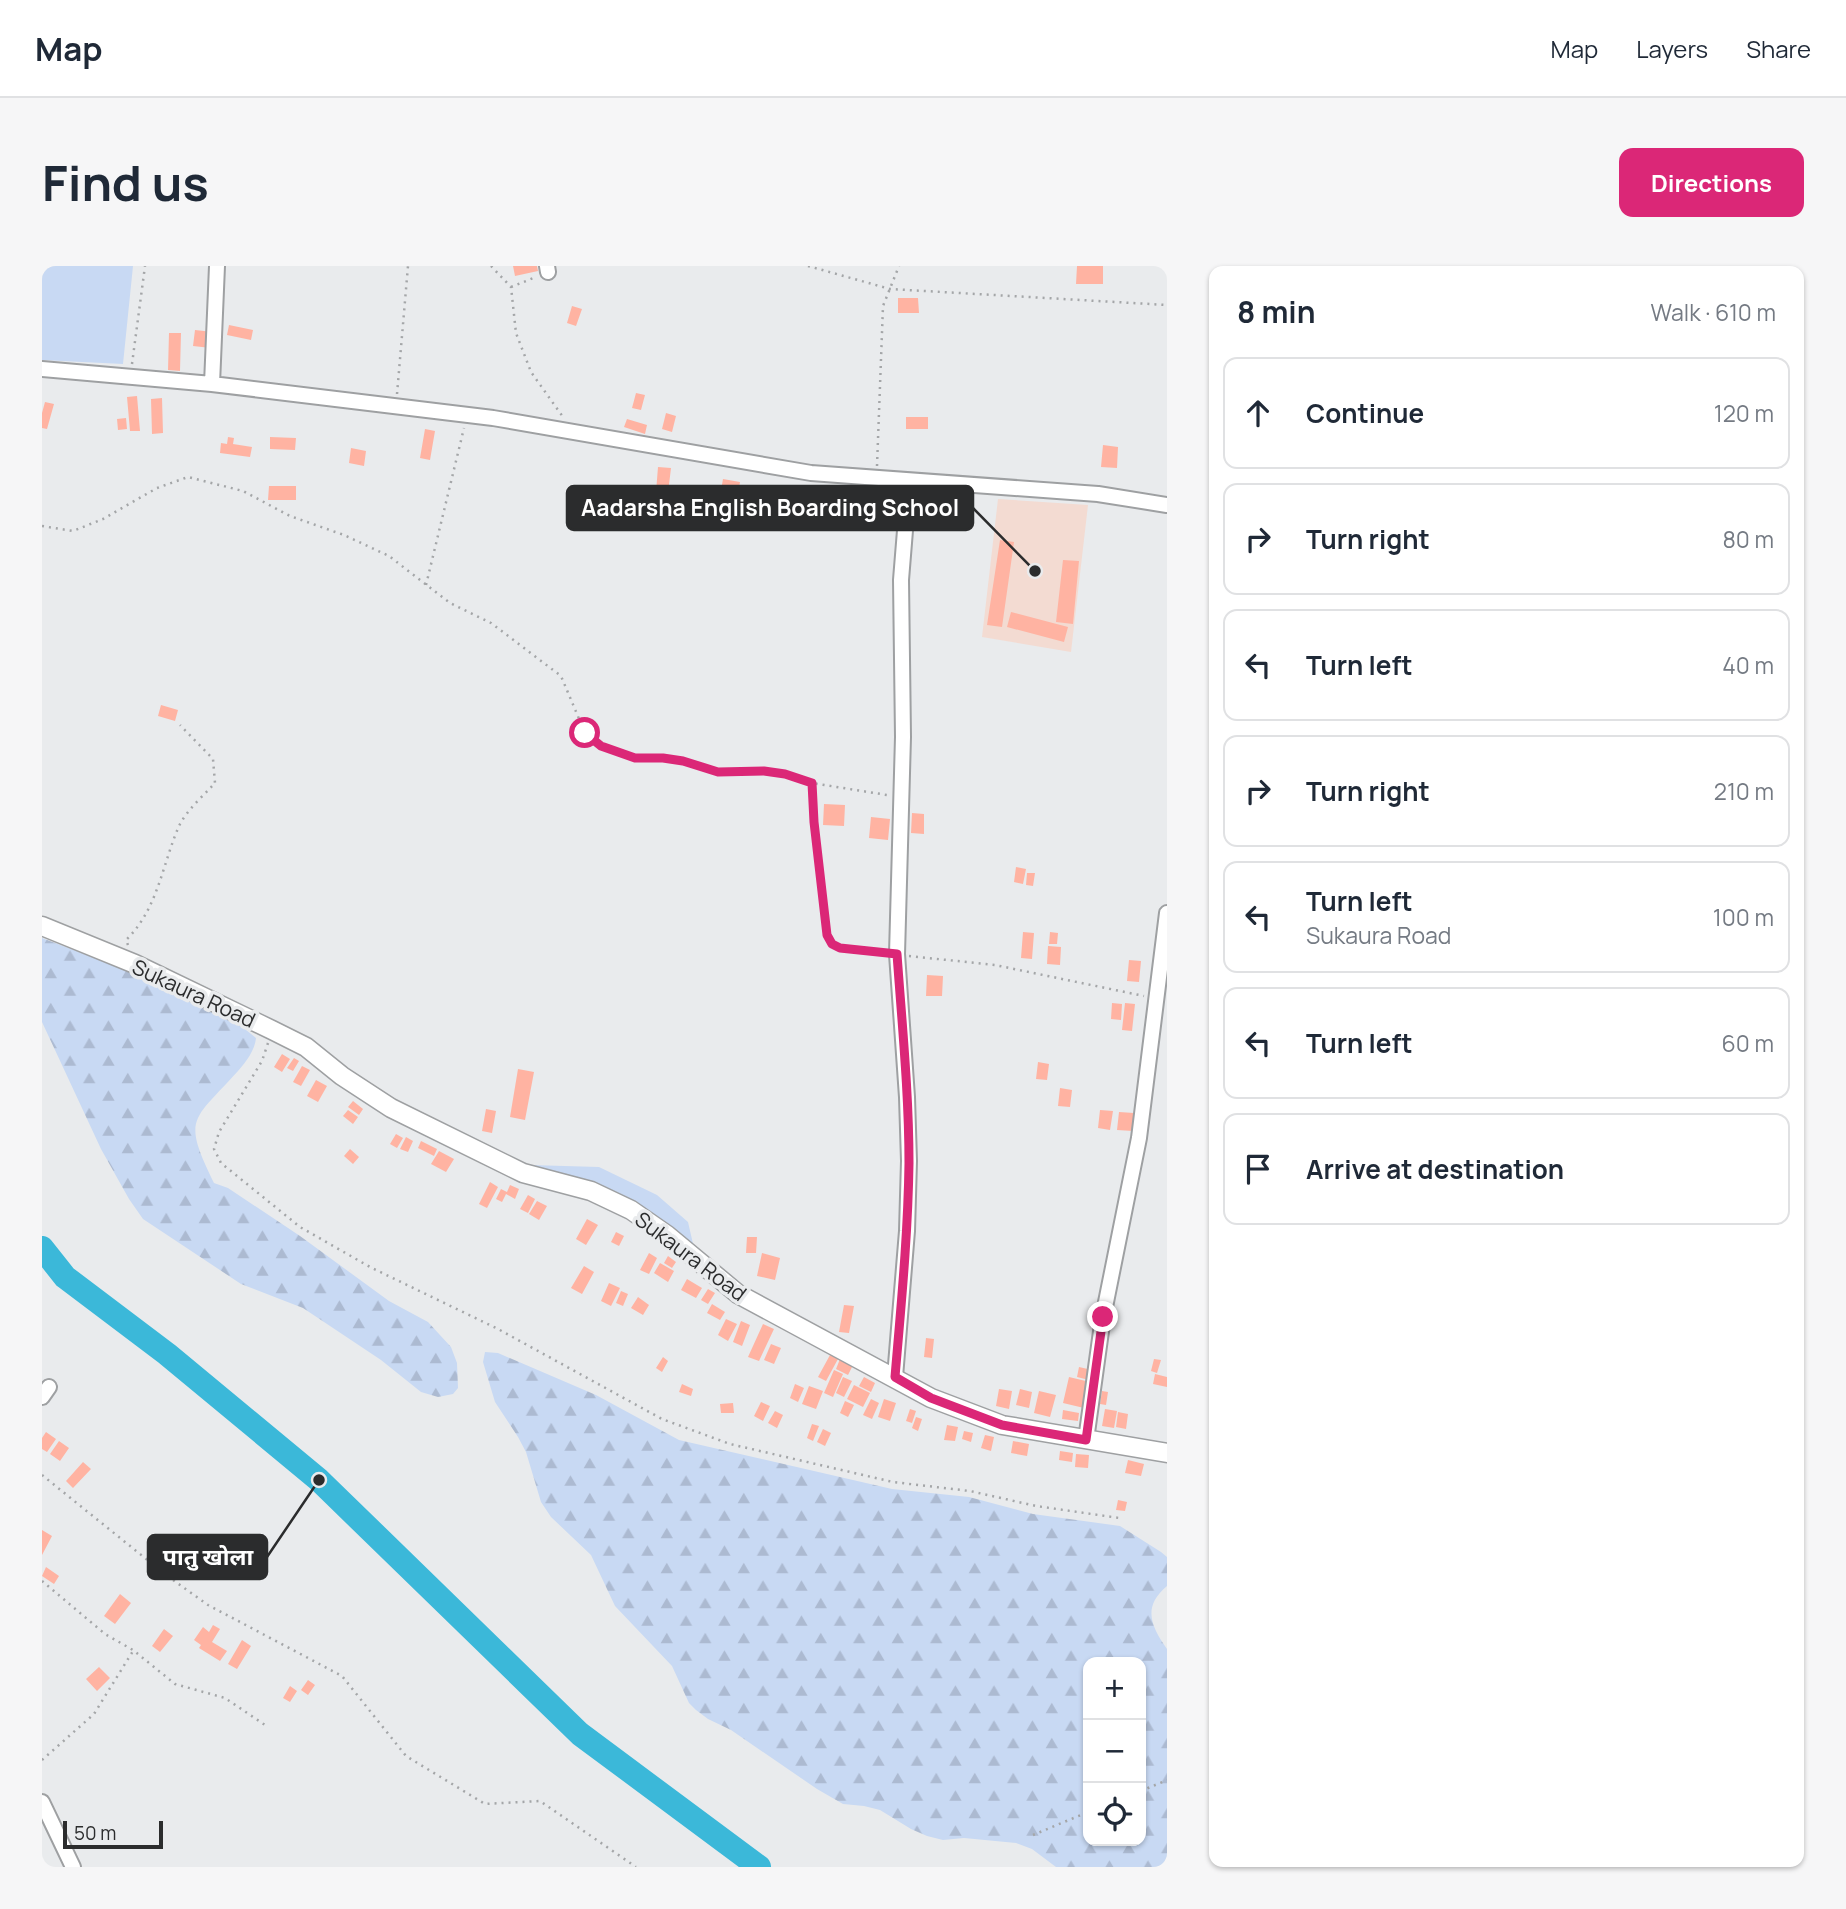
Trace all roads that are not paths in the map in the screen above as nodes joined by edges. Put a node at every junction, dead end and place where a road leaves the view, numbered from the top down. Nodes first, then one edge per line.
1 (217, 266) edge
2 (42, 369) edge
3 (212, 384) junction
4 (909, 481) junction
5 (1167, 505) edge
6 (1167, 913) edge
7 (42, 926) edge
8 (1162, 1000) edge
9 (895, 1377) junction
10 (1086, 1440) junction
11 (1167, 1453) edge
12 (42, 1802) edge
13 (73, 1867) edge

1 - 3 street
2 - 3 street
3 - 4 street
4 - 5 street
4 - 9 street
6 - 8 street
7 - 9 street, Sukaura Road
8 - 10 street
9 - 10 street, Sukaura Road
10 - 11 street, Sukaura Road
12 - 13 street

